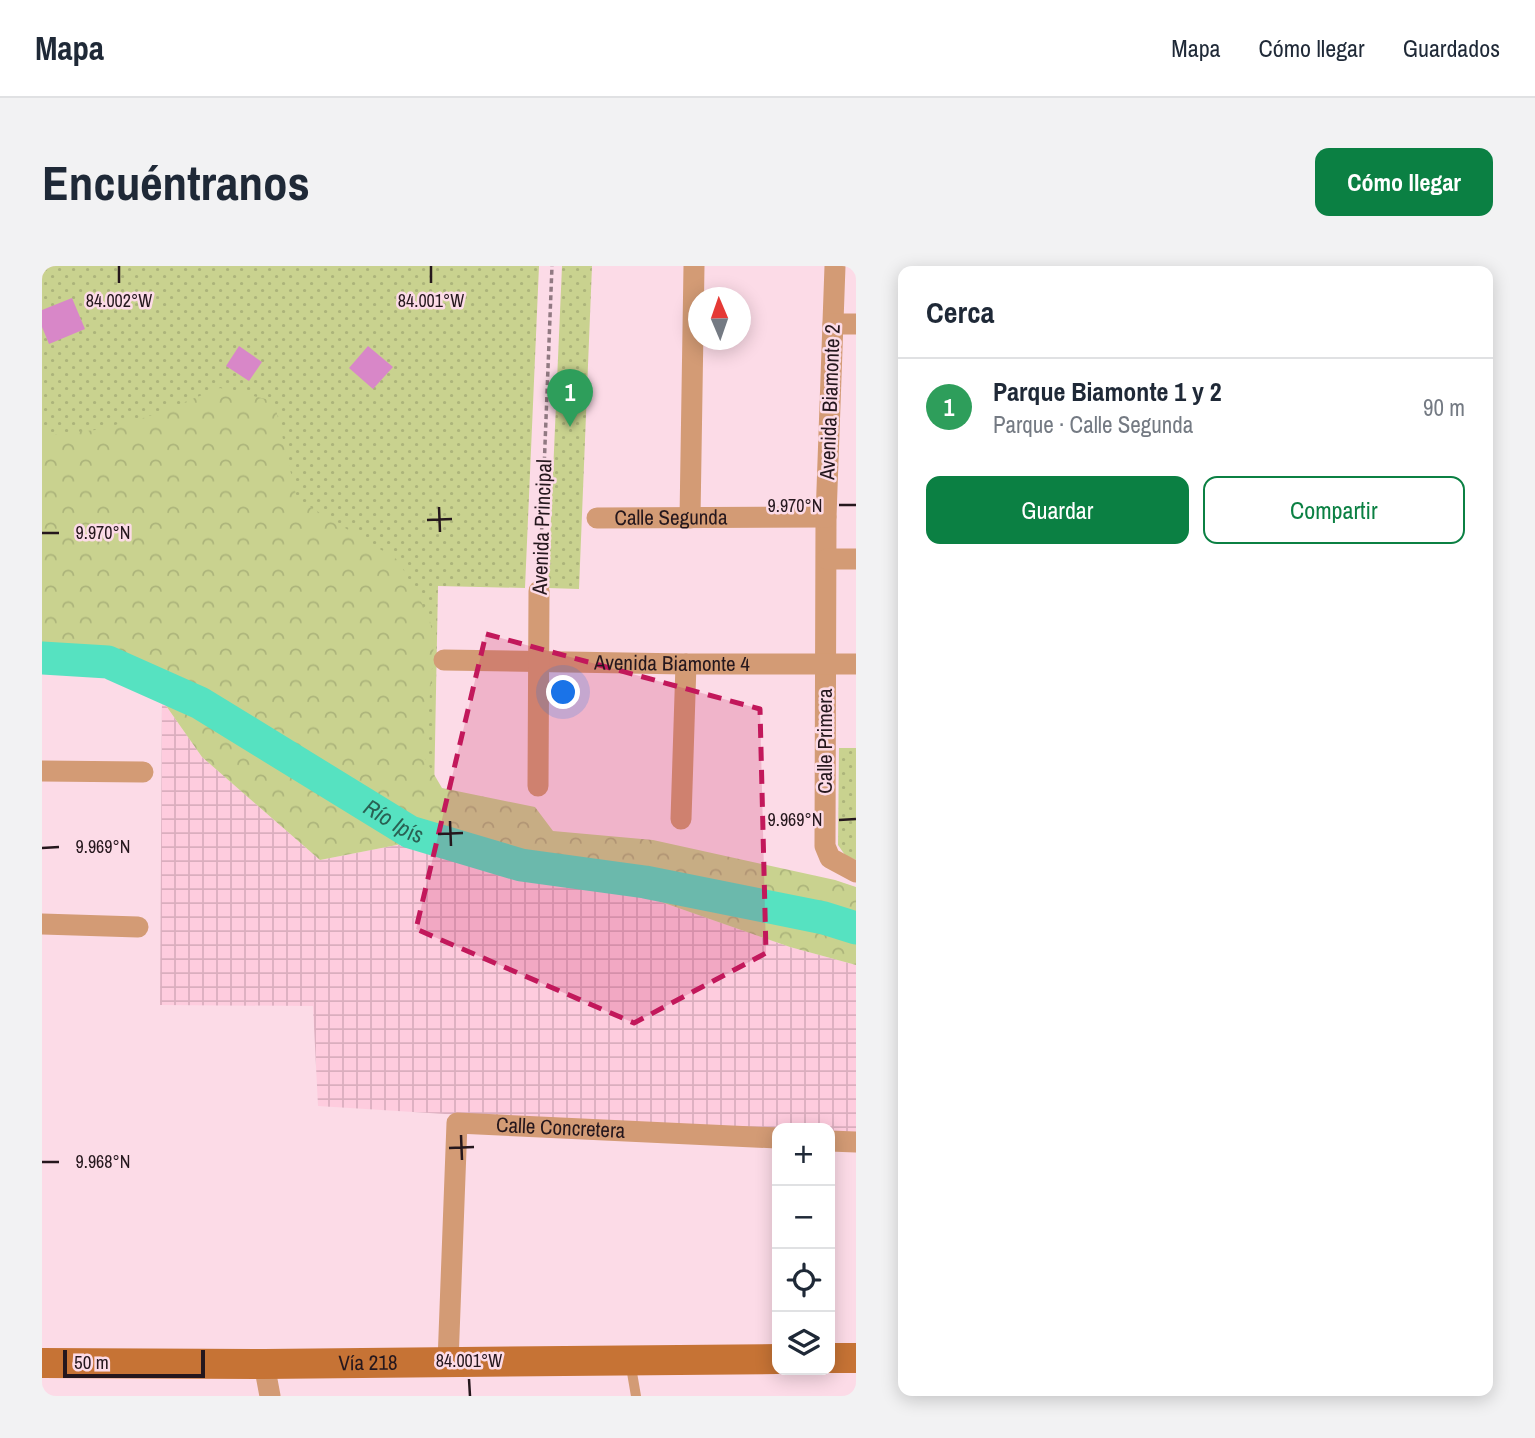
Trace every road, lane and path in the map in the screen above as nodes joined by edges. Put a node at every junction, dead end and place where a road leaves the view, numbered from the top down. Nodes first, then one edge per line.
1 (552, 266) edge
2 (694, 266) edge
3 (835, 266) edge
4 (833, 324) junction
5 (856, 324) edge
6 (826, 517) junction
7 (597, 518) dead end
8 (690, 518) junction
9 (827, 559) junction
10 (856, 559) edge
11 (539, 591) joint
12 (444, 660) dead end
13 (539, 662) junction
14 (856, 663) edge
15 (686, 664) junction
16 (825, 664) junction
17 (42, 771) edge
18 (143, 772) dead end
19 (538, 786) dead end
20 (681, 819) dead end
21 (856, 872) edge
22 (42, 924) edge
23 (138, 927) dead end
24 (772, 1138) edge
25 (835, 1141) edge
26 (856, 1142) edge
27 (856, 1358) edge
28 (772, 1359) edge
29 (835, 1359) edge
30 (630, 1361) junction
31 (448, 1362) junction
32 (42, 1363) edge
33 (264, 1364) junction
34 (270, 1396) edge
35 (636, 1396) edge

1 - 11 path, Avenida Principal
2 - 8 street
3 - 4 street, Avenida Biamonte 2
4 - 5 street
4 - 6 street, Avenida Biamonte 2
6 - 8 street, Calle Segunda
6 - 9 street, Avenida Biamonte 2
7 - 8 street, Calle Segunda
9 - 10 street
9 - 16 street, Avenida Biamonte 2
11 - 13 street, Avenida Principal
12 - 13 street, Avenida Biamonte 4
13 - 15 street, Avenida Biamonte 4
13 - 19 street, Avenida Principal
14 - 16 street, Avenida Biamonte 4
15 - 16 street, Avenida Biamonte 4
15 - 20 street
16 - 21 street, Calle Primera
17 - 18 street
22 - 23 street
24 - 31 street, Calle Concretera
25 - 26 street
27 - 29 main road
28 - 30 main road, Vía 218
30 - 31 main road, Vía 218
30 - 35 lane
31 - 33 main road, Vía 218
32 - 33 main road, Vía 218
33 - 34 street

